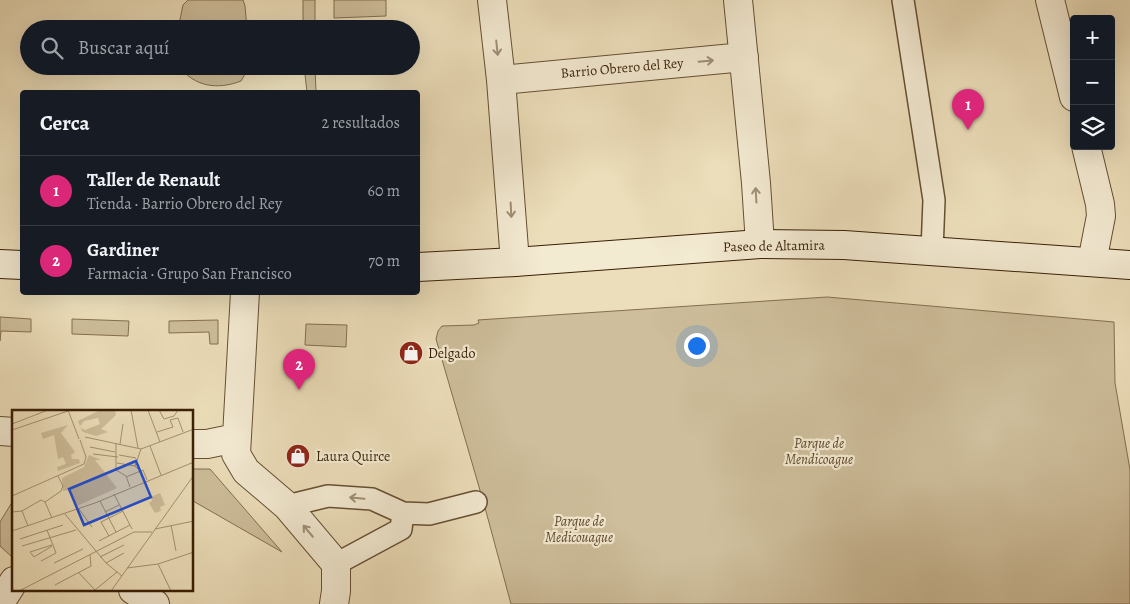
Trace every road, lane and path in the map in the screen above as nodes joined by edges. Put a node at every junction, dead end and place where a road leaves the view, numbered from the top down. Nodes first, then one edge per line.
1 (492, 0) edge
2 (738, 0) edge
3 (903, 0) edge
4 (1050, 0) edge
5 (744, 57) junction
6 (501, 80) junction
7 (1070, 81) edge
8 (1087, 150) edge
9 (760, 244) junction
10 (932, 251) junction
11 (515, 262) junction
12 (1092, 262) junction
13 (0, 264) edge
14 (20, 265) edge
15 (1130, 265) edge
16 (420, 267) edge
17 (245, 295) edge
18 (236, 438) junction
19 (194, 444) edge
20 (476, 502) dead end
21 (287, 506) junction
22 (403, 513) junction
23 (336, 564) junction
24 (12, 584) edge
25 (136, 592) edge
26 (0, 603) edge
27 (155, 604) edge
28 (334, 604) edge

1 -> 6 street
2 - 5 street
3 - 10 lane
4 - 7 street
6 -> 5 street, Barrio Obrero del Rey
9 -> 5 street
6 -> 11 street
8 - 12 street
9 - 10 street, Paseo de Altamira
9 - 11 street, Paseo de Altamira
10 - 12 street, Paseo de Altamira
11 - 16 street, Paseo de Altamira
12 - 15 street, Paseo de Altamira
13 - 14 street
17 - 18 street
18 - 19 street
18 - 21 street
20 - 22 lane
22 -> 21 lane
23 -> 21 street
22 - 23 lane
23 - 28 street
24 - 26 street
25 - 27 street

